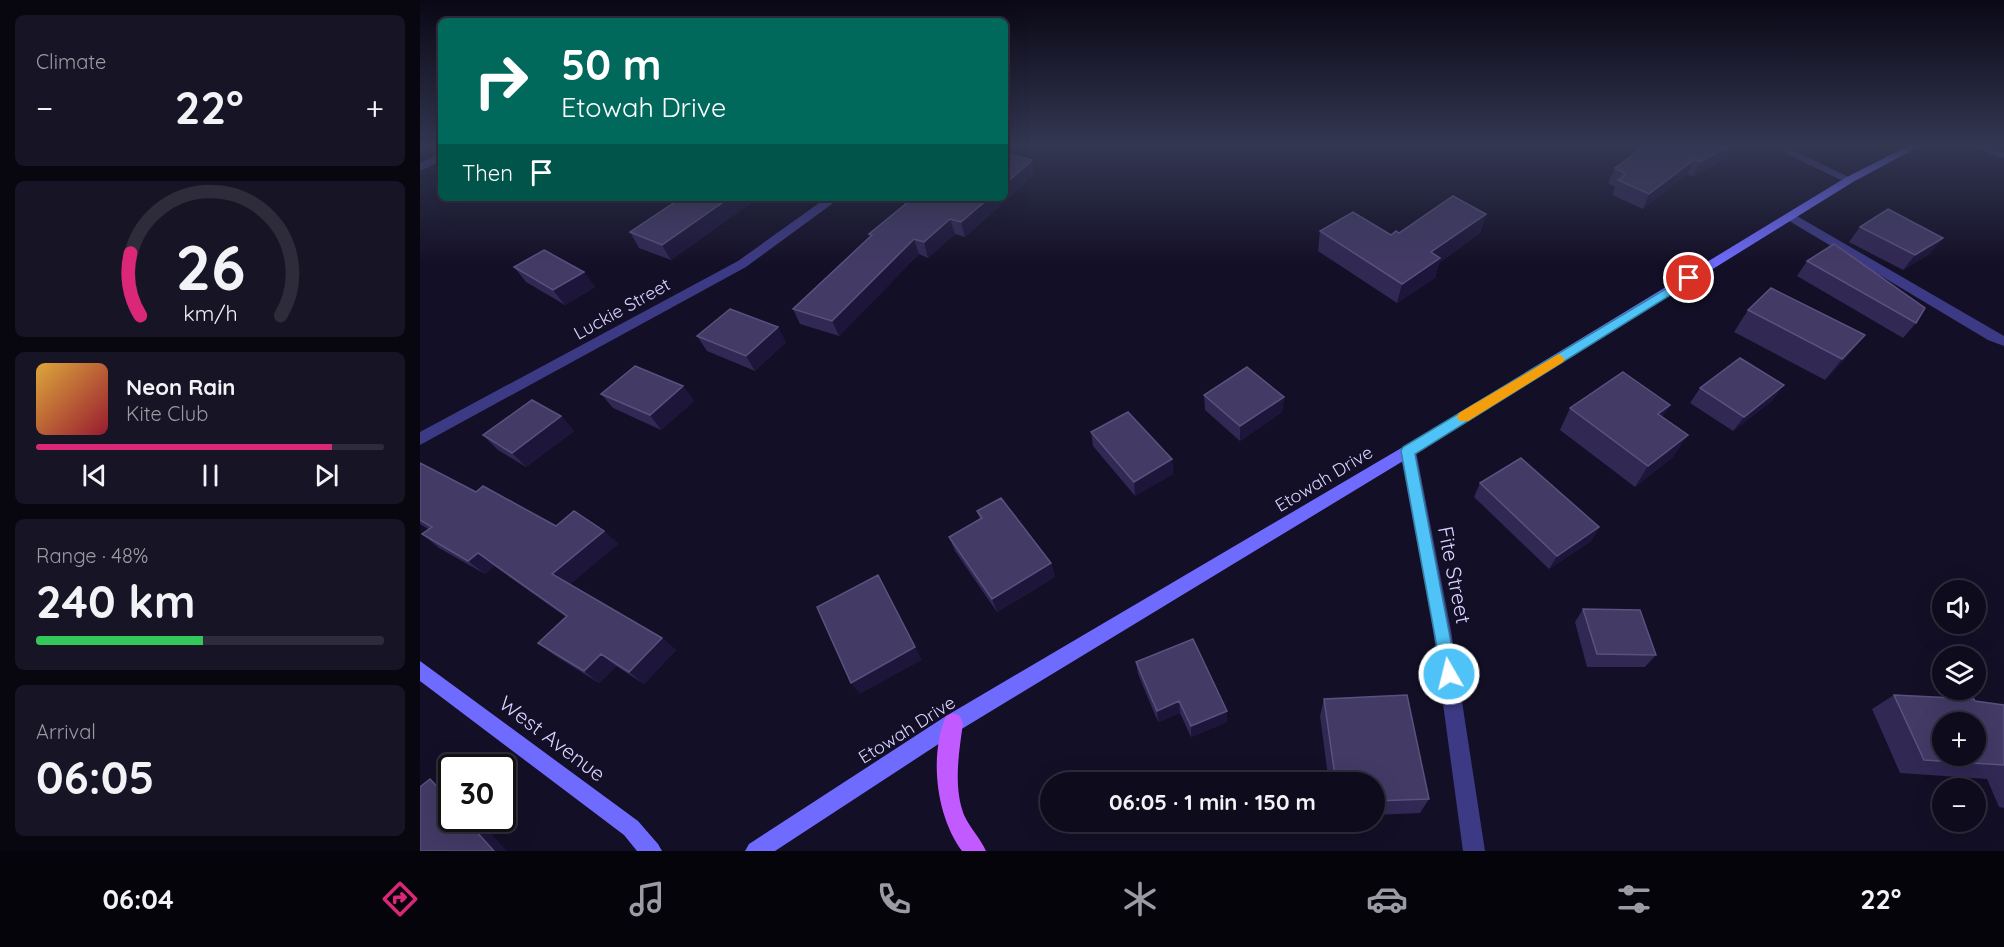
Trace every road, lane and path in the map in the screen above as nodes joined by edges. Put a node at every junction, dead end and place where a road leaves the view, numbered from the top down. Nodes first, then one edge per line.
1 (1840, 186) edge
2 (830, 201) edge
3 (1790, 216) junction
4 (2004, 341) edge
5 (420, 439) edge
6 (1408, 451) junction
7 (420, 670) edge
8 (953, 723) junction
9 (651, 851) edge
10 (756, 851) edge
11 (975, 851) edge
12 (1474, 851) edge

1 - 3 street, Etowah Drive
2 - 5 street, Luckie Street
3 - 4 street
3 - 6 street, Etowah Drive
6 - 8 street, Etowah Drive
6 - 12 street, Fite Street
7 - 9 street, West Avenue
8 - 10 street, Etowah Drive
8 - 11 main road

